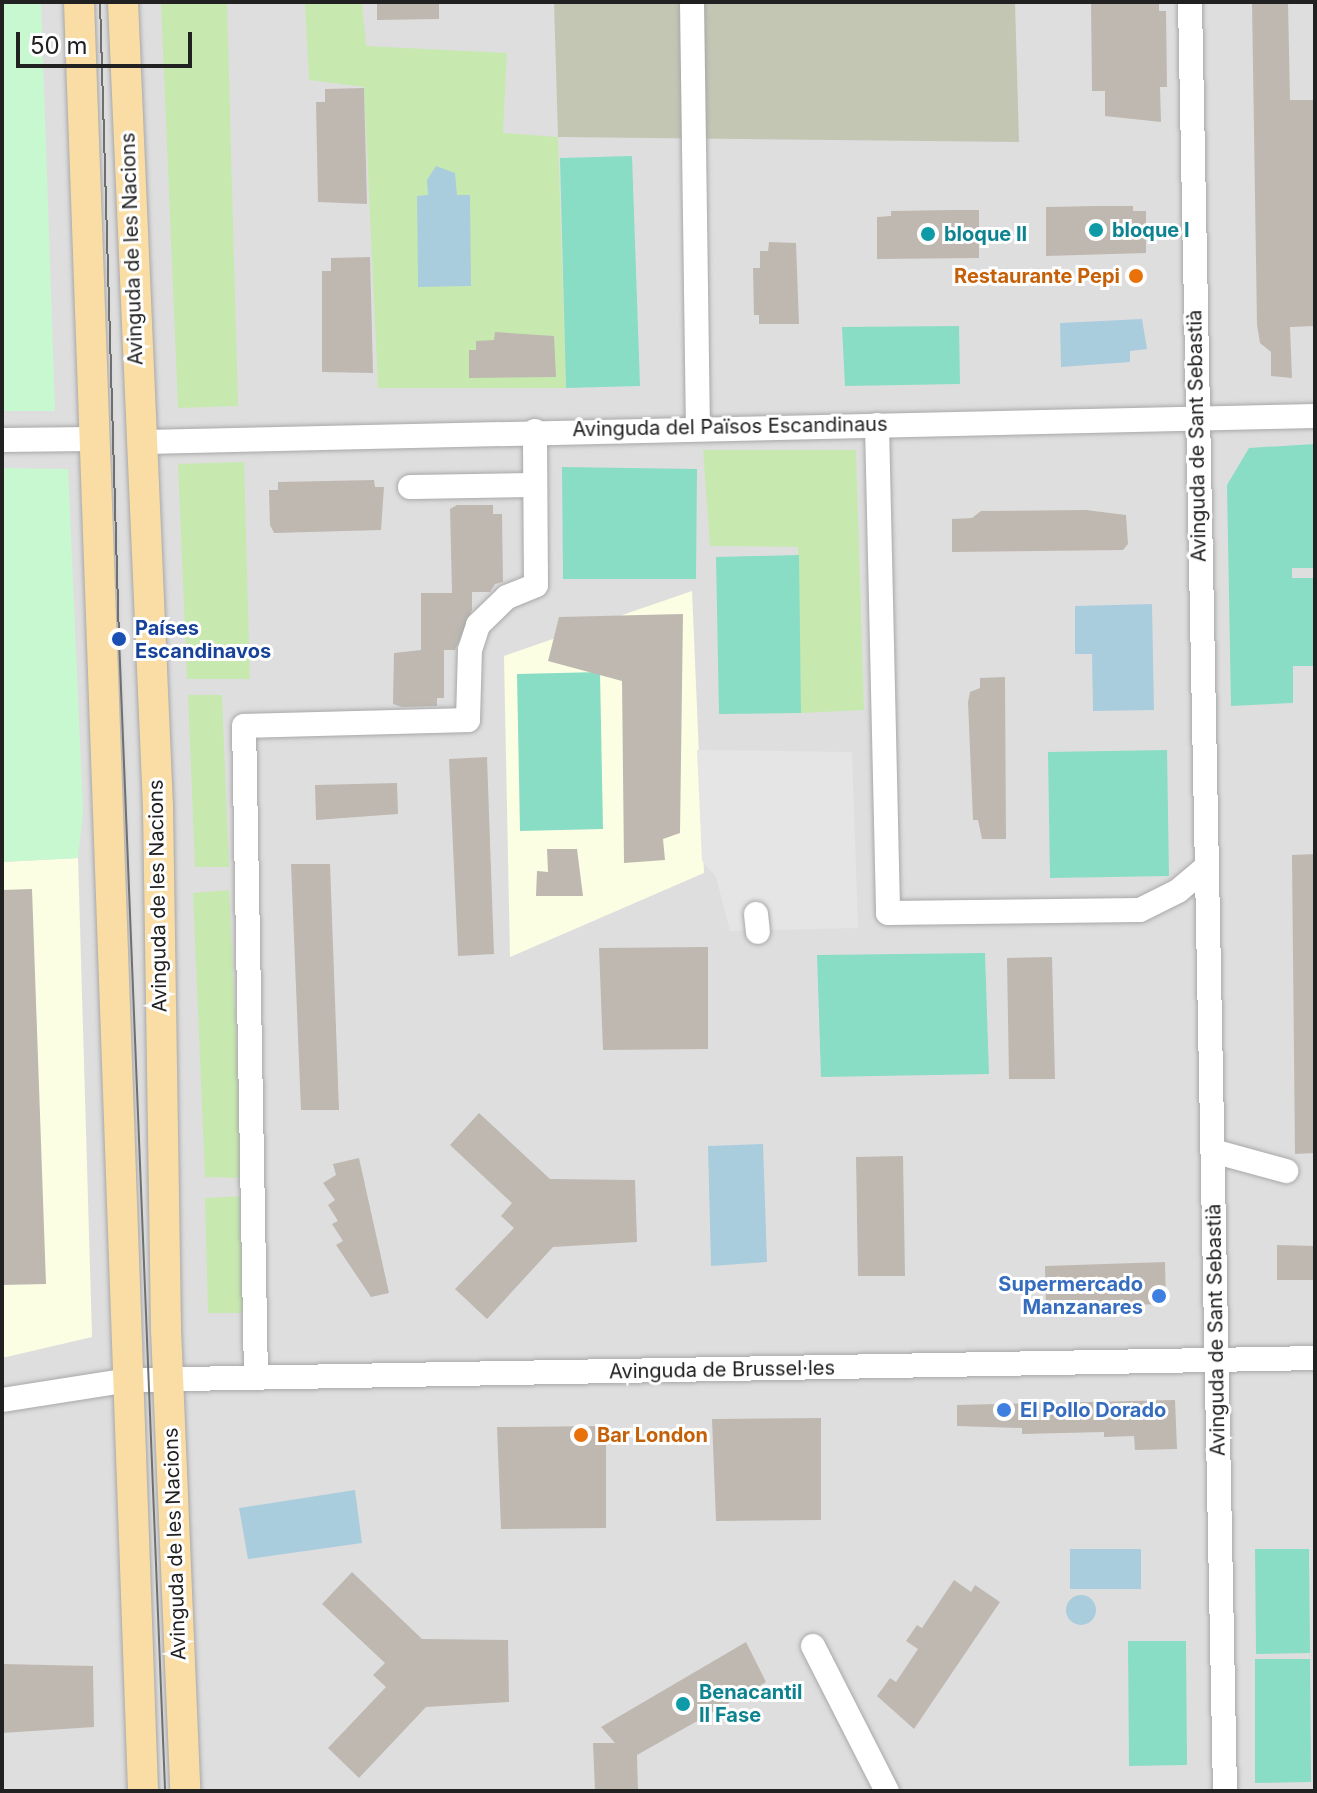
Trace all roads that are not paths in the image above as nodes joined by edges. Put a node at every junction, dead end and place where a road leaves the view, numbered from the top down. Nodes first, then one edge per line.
1 (79, 2) edge
2 (123, 2) edge
3 (692, 2) edge
4 (1190, 2) edge
5 (1315, 416) edge
6 (1197, 418) junction
7 (877, 425) junction
8 (698, 426) junction
9 (535, 431) junction
10 (91, 439) junction
11 (2, 440) edge
12 (145, 442) junction
13 (535, 485) junction
14 (410, 487) dead end
15 (1203, 870) junction
16 (1213, 1151) junction
17 (1286, 1171) dead end
18 (1315, 1358) edge
19 (1216, 1361) junction
20 (256, 1378) junction
21 (129, 1380) junction
22 (168, 1380) junction
23 (2, 1400) edge
24 (813, 1646) dead end
25 (1223, 1790) edge
26 (143, 1791) edge
27 (185, 1791) edge
28 (887, 1791) edge

1 - 10 main road, Avinguda de les Nacions
2 - 12 main road, Avinguda de les Nacions
3 - 8 street
4 - 6 street, Avinguda de Sant Sebastià
5 - 6 street, Avinguda del Països Escandinaus
6 - 7 street, Avinguda del Països Escandinaus
6 - 15 street, Avinguda de Sant Sebastià
7 - 8 street, Avinguda del Països Escandinaus
7 - 15 street
8 - 9 street, Avinguda del Països Escandinaus
9 - 12 street, Avinguda del Països Escandinaus
9 - 13 street
10 - 11 street
10 - 21 main road, Avinguda de les Nacions
12 - 22 main road, Avinguda de les Nacions
13 - 14 street
13 - 20 street
15 - 16 street, Avinguda de Sant Sebastià
16 - 17 street
16 - 19 street, Avinguda de Sant Sebastià
18 - 19 street, Avinguda de Brussel·les
19 - 20 street, Avinguda de Brussel·les
19 - 25 street, Avinguda de Sant Sebastià
20 - 22 street, Avinguda de Brussel·les
21 - 22 street, Avinguda de Brussel·les
21 - 23 street, Avinguda de Brussel·les
21 - 26 main road, Avinguda de les Nacions
22 - 27 main road, Avinguda de les Nacions
24 - 28 street

